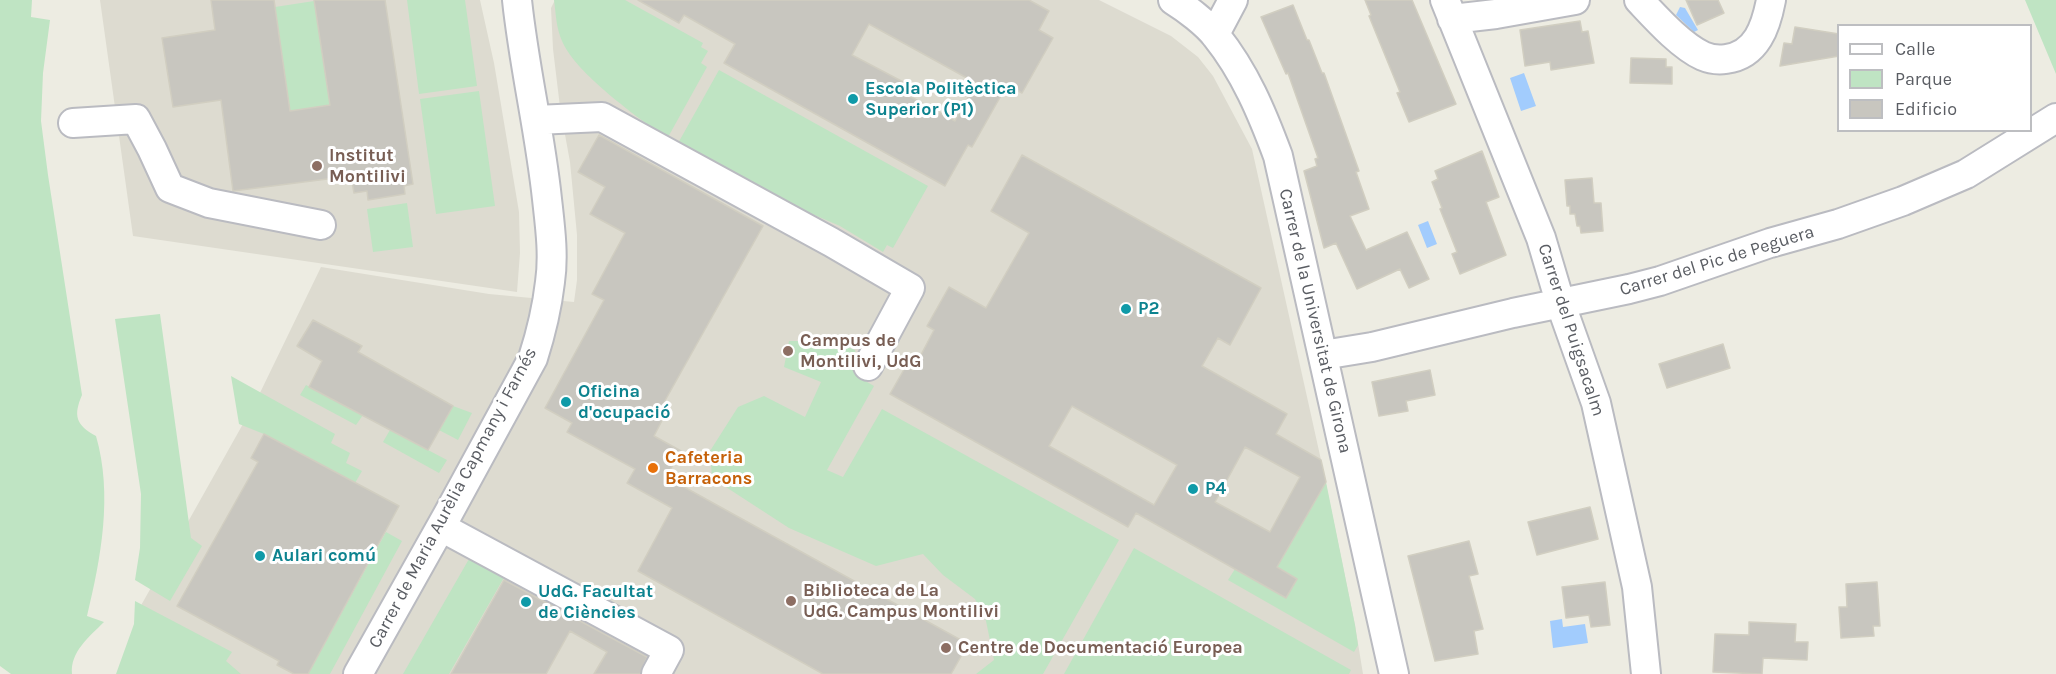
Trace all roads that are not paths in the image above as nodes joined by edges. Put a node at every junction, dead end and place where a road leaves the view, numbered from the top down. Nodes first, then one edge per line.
1 (517, 0) edge
2 (1173, 0) edge
3 (1233, 0) edge
4 (1575, 0) edge
5 (1640, 0) edge
6 (1771, 0) edge
7 (1449, 9) edge
8 (1215, 34) junction
9 (2056, 118) edge
10 (536, 120) junction
11 (73, 123) dead end
12 (321, 225) dead end
13 (1560, 302) junction
14 (1323, 355) junction
15 (868, 366) dead end
16 (441, 527) junction
17 (358, 674) edge
18 (656, 674) edge
19 (1394, 674) edge
20 (1646, 674) edge

1 - 10 street, Carrer de Maria Aurèlia Capmany i Farnés
2 - 8 street, Carrer de la Universitat de Girona
3 - 8 street
4 - 7 street
5 - 6 street
7 - 13 street, Carrer del Puigsacalm
8 - 14 street, Carrer de la Universitat de Girona
9 - 13 street, Carrer del Pic de Peguera
10 - 15 street
10 - 16 street, Carrer de Maria Aurèlia Capmany i Farnés
11 - 12 street
13 - 14 street, Carrer del Pic de Peguera
13 - 20 street, Carrer del Puigsacalm
14 - 19 street, Carrer de la Universitat de Girona
16 - 17 street, Carrer de Maria Aurèlia Capmany i Farnés
16 - 18 street

